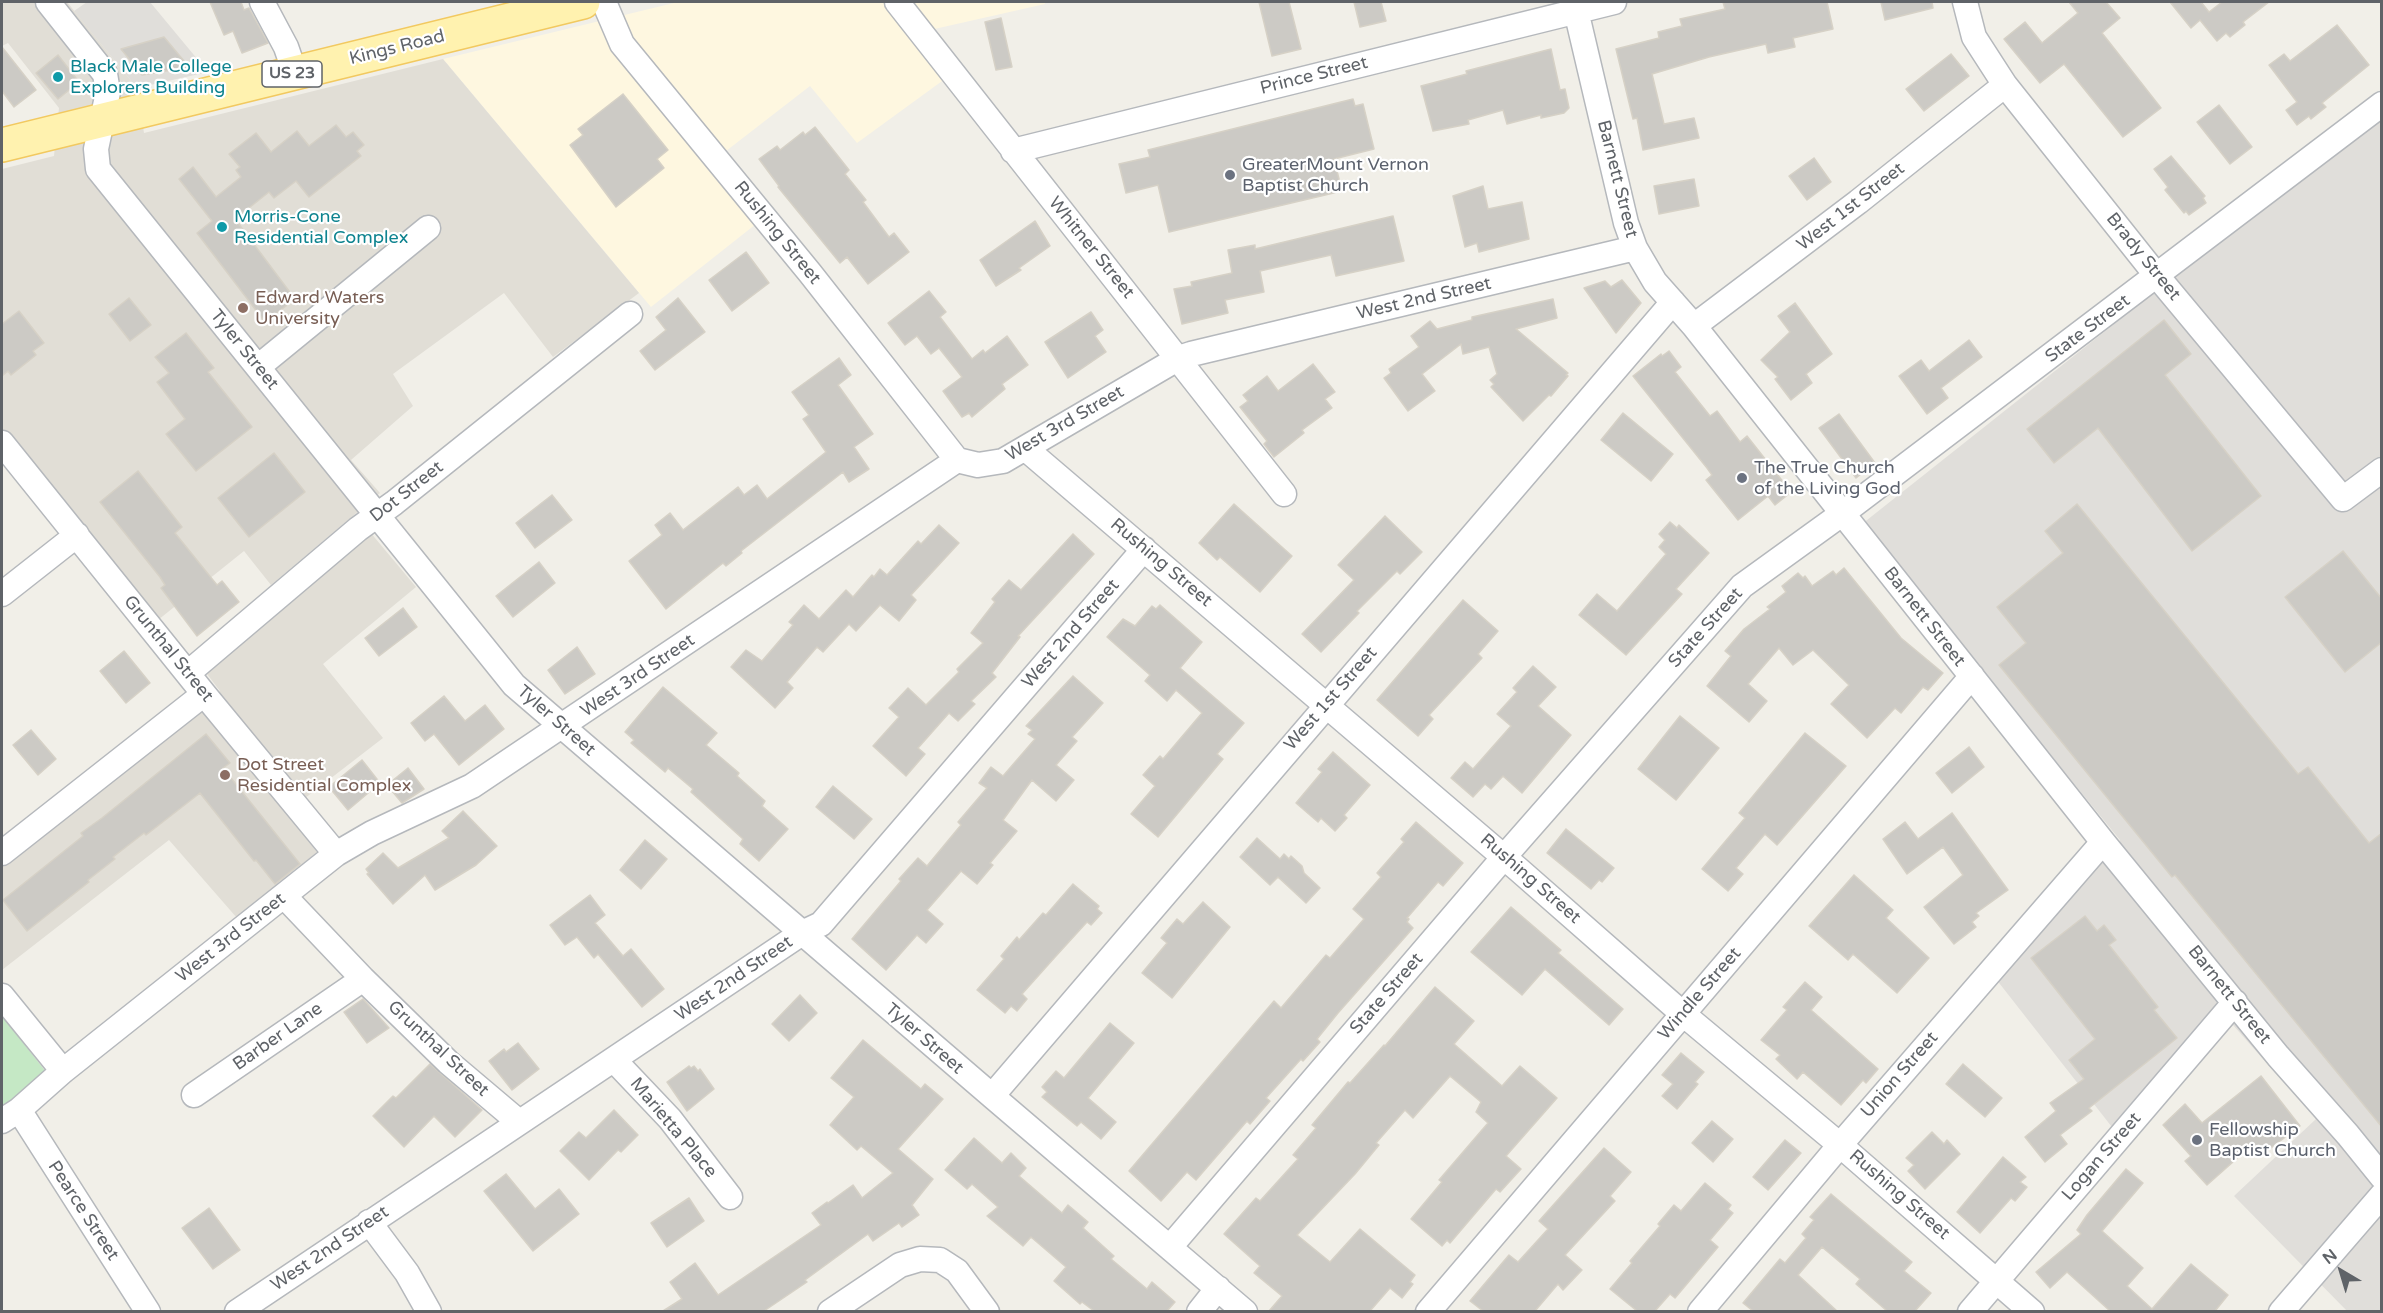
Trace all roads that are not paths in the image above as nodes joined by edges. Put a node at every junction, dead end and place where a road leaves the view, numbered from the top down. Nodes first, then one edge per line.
1 (48, 2) edge
2 (262, 2) edge
3 (583, 2) edge
4 (604, 2) edge
5 (897, 2) edge
6 (1614, 2) edge
7 (1965, 2) edge
8 (1575, 6) edge
9 (295, 73) junction
10 (2005, 84) junction
11 (2382, 104) edge
12 (103, 121) junction
13 (2, 145) edge
14 (1013, 151) junction
15 (428, 228) dead end
16 (1635, 248) junction
17 (2157, 276) junction
18 (1673, 303) junction
19 (630, 314) dead end
20 (1694, 326) junction
21 (1179, 358) junction
22 (258, 367) junction
23 (2, 443) edge
24 (1026, 449) junction
25 (957, 460) junction
26 (2382, 470) edge
27 (1284, 494) dead end
28 (1843, 513) junction
29 (377, 515) junction
30 (77, 535) junction
31 (1144, 549) junction
32 (2, 594) edge
33 (188, 673) junction
34 (1972, 676) junction
35 (204, 694) junction
36 (1326, 704) junction
37 (562, 727) junction
38 (2103, 842) junction
39 (2, 853) edge
40 (336, 854) junction
41 (1504, 857) junction
42 (284, 896) junction
43 (802, 933) junction
44 (363, 979) junction
45 (2, 996) edge
46 (2235, 1002) junction
47 (1683, 1014) junction
48 (614, 1060) junction
49 (63, 1071) junction
50 (194, 1095) dead end
51 (992, 1096) junction
52 (10, 1116) edge
53 (519, 1122) junction
54 (1840, 1145) junction
55 (2382, 1177) edge
56 (2382, 1195) edge
57 (730, 1197) dead end
58 (369, 1222) junction
59 (1170, 1247) junction
60 (1996, 1281) junction
61 (1218, 1288) junction
62 (148, 1311) edge
63 (237, 1311) edge
64 (429, 1311) edge
65 (830, 1311) edge
66 (987, 1311) edge
67 (1199, 1311) edge
68 (1245, 1311) edge
69 (1428, 1311) edge
70 (1700, 1311) edge
71 (1970, 1311) edge
72 (2032, 1311) edge
73 (2281, 1311) edge

1 - 12 street, Tyler Street
2 - 9 street
3 - 9 main road, Kings Road / US 23
4 - 25 street, Rushing Street
5 - 14 street, Whitner Street
6 - 8 street, Prince Street
7 - 10 street, Brady Street
8 - 14 street, Prince Street
8 - 16 street, Barnett Street
9 - 12 main road, Kings Road / US 23
10 - 17 street, Brady Street
10 - 20 street, West 1st Street
11 - 17 street, State Street
12 - 13 main road, Kings Road / US 23
12 - 22 street, Tyler Street
14 - 21 street, Whitner Street
15 - 22 street
16 - 18 street, Barnett Street
16 - 21 street, West 2nd Street
17 - 26 street, Brady Street
17 - 28 street, State Street
18 - 20 street, Barnett Street
18 - 36 street, West 1st Street
19 - 29 street, Dot Street
20 - 28 street, Barnett Street
21 - 24 street, West 3rd Street
21 - 27 street, Whitner Street
22 - 29 street, Tyler Street
23 - 30 street, Grunthal Street
24 - 25 street, West 3rd Street
24 - 31 street, Rushing Street
25 - 37 street, West 3rd Street
28 - 34 street, Barnett Street
28 - 41 street, State Street
29 - 33 street, Dot Street
29 - 37 street, Tyler Street
30 - 32 street
30 - 33 street, Grunthal Street
31 - 36 street, Rushing Street
31 - 43 street, West 2nd Street
33 - 35 street, Grunthal Street
34 - 38 street, Barnett Street
34 - 47 street, Windle Street
35 - 39 street
35 - 40 street, Grunthal Street
36 - 41 street, Rushing Street
36 - 51 street, West 1st Street
37 - 40 street, West 3rd Street
37 - 43 street, Tyler Street
38 - 46 street, Barnett Street
38 - 54 street, Union Street
40 - 42 street, West 3rd Street
41 - 47 street, Rushing Street
41 - 59 street, State Street
42 - 44 street, Grunthal Street
42 - 49 street, West 3rd Street
43 - 48 street, West 2nd Street
43 - 51 street, Tyler Street
44 - 50 street, Barber Lane
44 - 53 street, Grunthal Street
45 - 49 street
46 - 55 street, Barnett Street
46 - 60 street, Logan Street
47 - 54 street, Rushing Street
47 - 69 street, Windle Street
48 - 53 street, West 2nd Street
48 - 57 street, Marietta Place
49 - 52 street, West 3rd Street
51 - 59 street, Tyler Street
52 - 62 street, Pearce Street
53 - 58 street, West 2nd Street
54 - 60 street, Rushing Street
54 - 70 street, Union Street
56 - 73 street
58 - 63 street, West 2nd Street
58 - 64 street
59 - 61 street, Tyler Street
60 - 71 street, Logan Street
60 - 72 street, Rushing Street
61 - 67 street
61 - 68 street, Tyler Street
65 - 66 street

